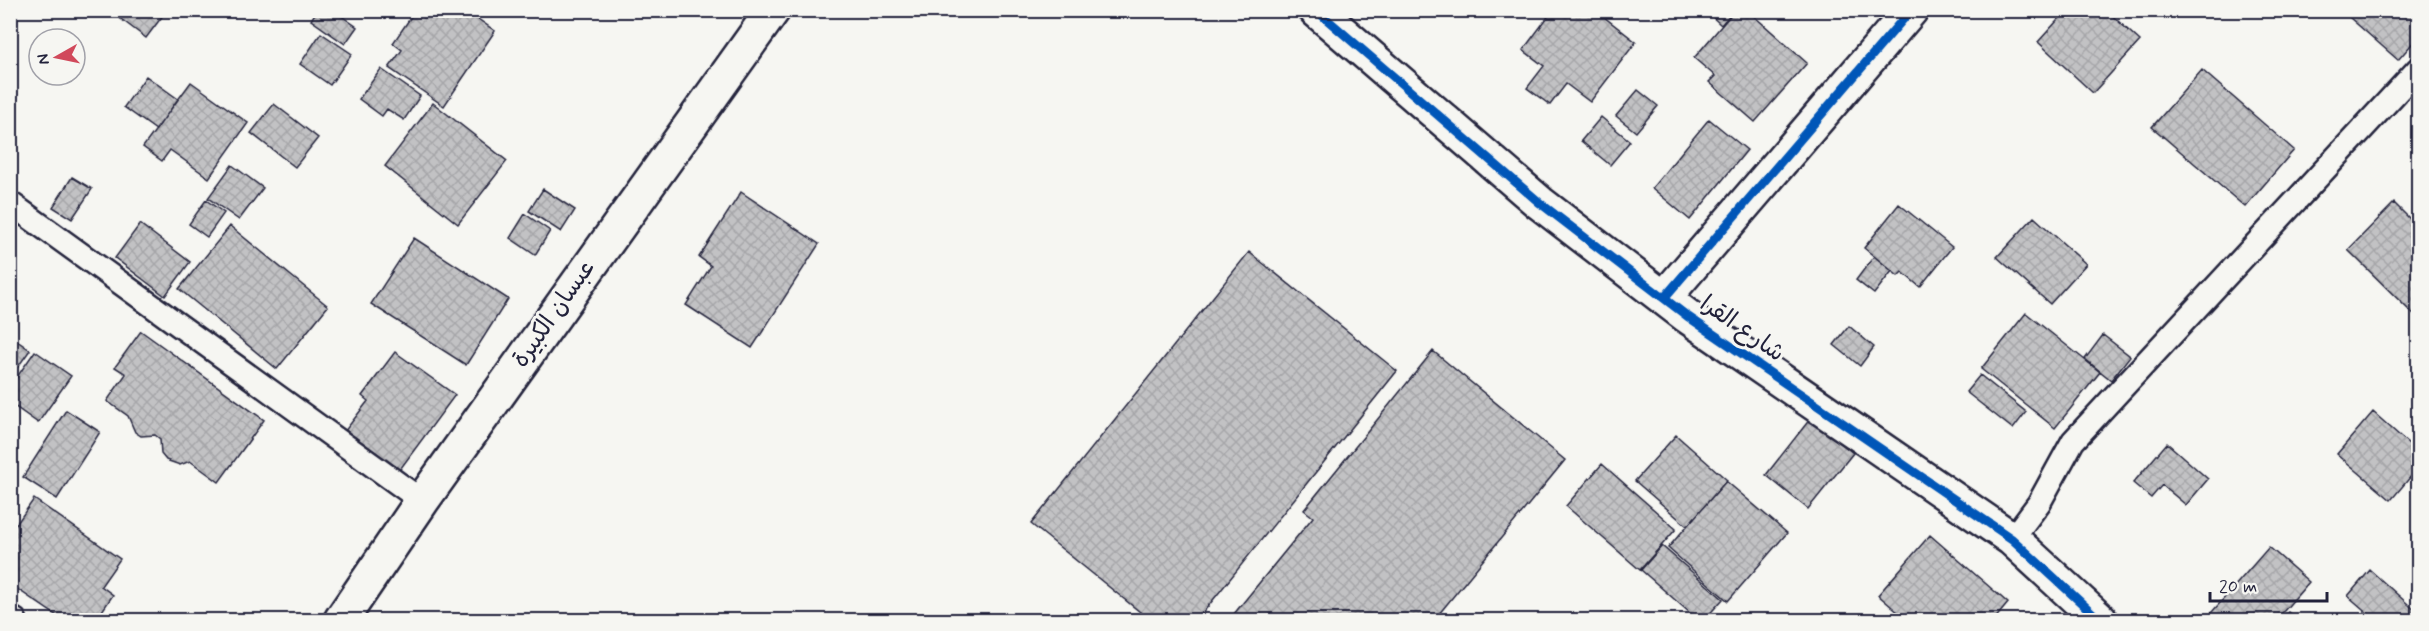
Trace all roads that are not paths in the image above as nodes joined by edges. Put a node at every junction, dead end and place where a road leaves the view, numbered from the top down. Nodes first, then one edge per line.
1 (772, 10) edge
2 (1316, 10) edge
3 (1911, 10) edge
4 (2418, 69) edge
5 (10, 203) edge
6 (1664, 298) junction
7 (422, 501) junction
8 (2012, 539) junction
9 (10, 617) edge
10 (15, 621) edge
11 (341, 621) edge
12 (2100, 621) edge

1 - 7 street, عبسان الكبيرة
2 - 6 street, شارع القرا
3 - 6 street
4 - 8 lane
5 - 7 lane
6 - 8 street, شارع القرا
7 - 11 street, عبسان الكبيرة
8 - 12 street, شارع القرا
9 - 10 lane

